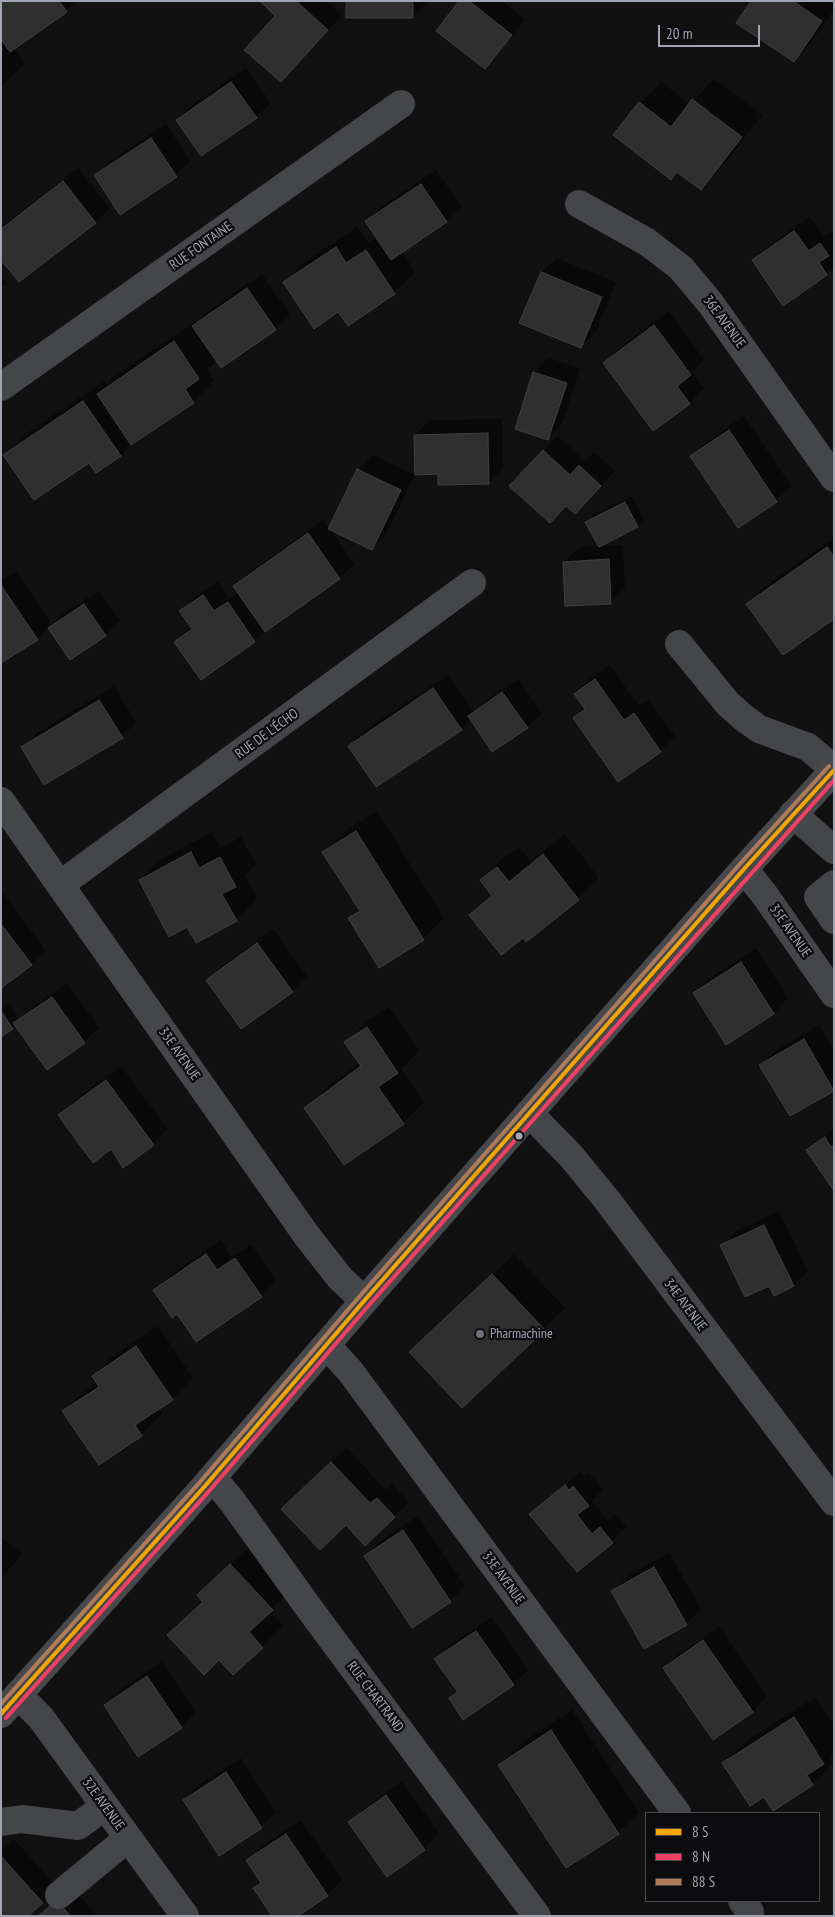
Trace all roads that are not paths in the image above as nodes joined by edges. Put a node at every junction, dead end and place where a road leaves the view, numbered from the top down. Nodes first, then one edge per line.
1 (401, 104) dead end
2 (579, 204) dead end
3 (1, 388) edge
4 (834, 478) edge
5 (472, 583) dead end
6 (680, 644) dead end
7 (834, 769) edge
8 (1, 801) edge
9 (793, 814) junction
10 (834, 850) edge
11 (744, 869) junction
12 (61, 884) junction
13 (826, 891) edge
14 (834, 920) edge
15 (783, 922) junction
16 (834, 994) edge
17 (530, 1114) junction
18 (364, 1301) junction
19 (327, 1346) junction
20 (213, 1478) junction
21 (834, 1502) edge
22 (10, 1705) edge
23 (105, 1806) junction
24 (676, 1812) edge
25 (1, 1822) edge
26 (128, 1838) junction
27 (59, 1895) dead end
28 (184, 1916) edge
29 (537, 1916) edge

1 - 3 street, RUE FONTAINE
2 - 4 street, 36E AVENUE
5 - 12 street, RUE DE L'ÉCHO
6 - 7 street
7 - 9 main road
8 - 12 street, 33E AVENUE
9 - 10 street
9 - 11 main road
11 - 15 street, 35E AVENUE
11 - 17 main road
12 - 18 street, 33E AVENUE
13 - 14 street
13 - 15 street
15 - 16 street, 35E AVENUE
17 - 18 main road
17 - 21 street, 34E AVENUE
18 - 19 main road
19 - 20 main road
19 - 24 street, 33E AVENUE
20 - 22 main road
20 - 29 street, RUE CHARTRAND
22 - 23 street, 32E AVENUE
23 - 25 street
23 - 26 street, 32E AVENUE
26 - 27 street
26 - 28 street, 32E AVENUE

